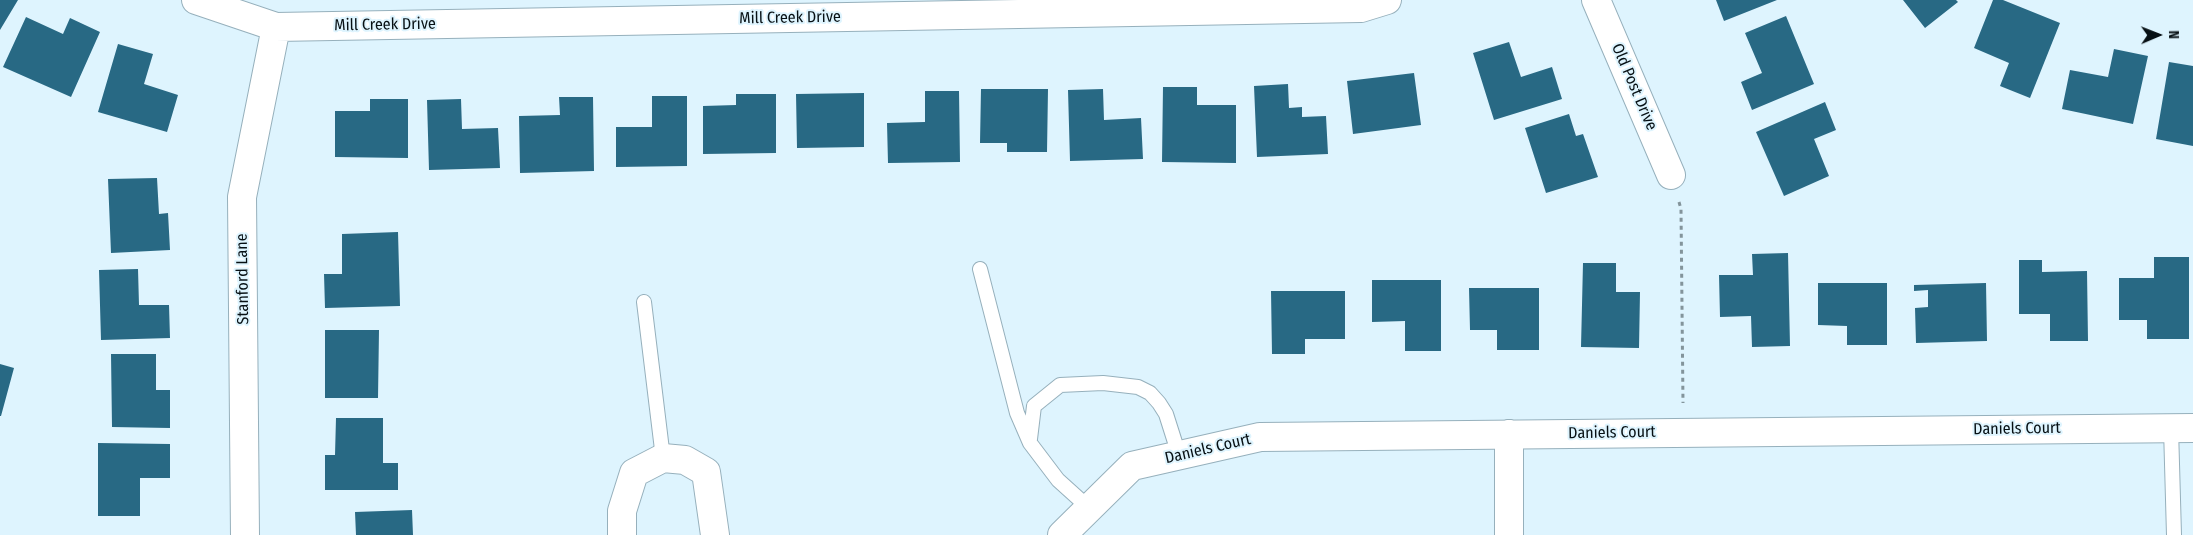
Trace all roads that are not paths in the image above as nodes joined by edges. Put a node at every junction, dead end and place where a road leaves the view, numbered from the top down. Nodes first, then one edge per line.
1 (196, 0) edge
2 (1387, 0) edge
3 (1596, 0) edge
4 (887, 8) edge
5 (794, 9) edge
6 (276, 26) junction
7 (1671, 175) road end
8 (980, 269) dead end
9 (644, 302) dead end
10 (2182, 428) edge
11 (1509, 434) junction
12 (1030, 443) junction
13 (1179, 455) junction
14 (663, 458) junction
15 (1089, 508) junction
16 (245, 535) edge
17 (622, 535) edge
18 (715, 535) edge
19 (1062, 535) edge
20 (1509, 535) edge
21 (2174, 535) edge

1 - 6 street, Mill Creek Drive
2 - 4 street, Mill Creek Drive
3 - 7 street, Old Post Drive
4 - 5 street, Mill Creek Drive
5 - 6 street, Mill Creek Drive
6 - 16 street, Stanford Lane
8 - 12 lane
9 - 14 lane
10 - 11 street, Daniels Court
10 - 21 lane
11 - 13 street, Daniels Court
11 - 20 street
12 - 13 lane
12 - 15 lane
13 - 15 street, Daniels Court
14 - 17 street
14 - 18 street
15 - 19 street, Daniels Court

